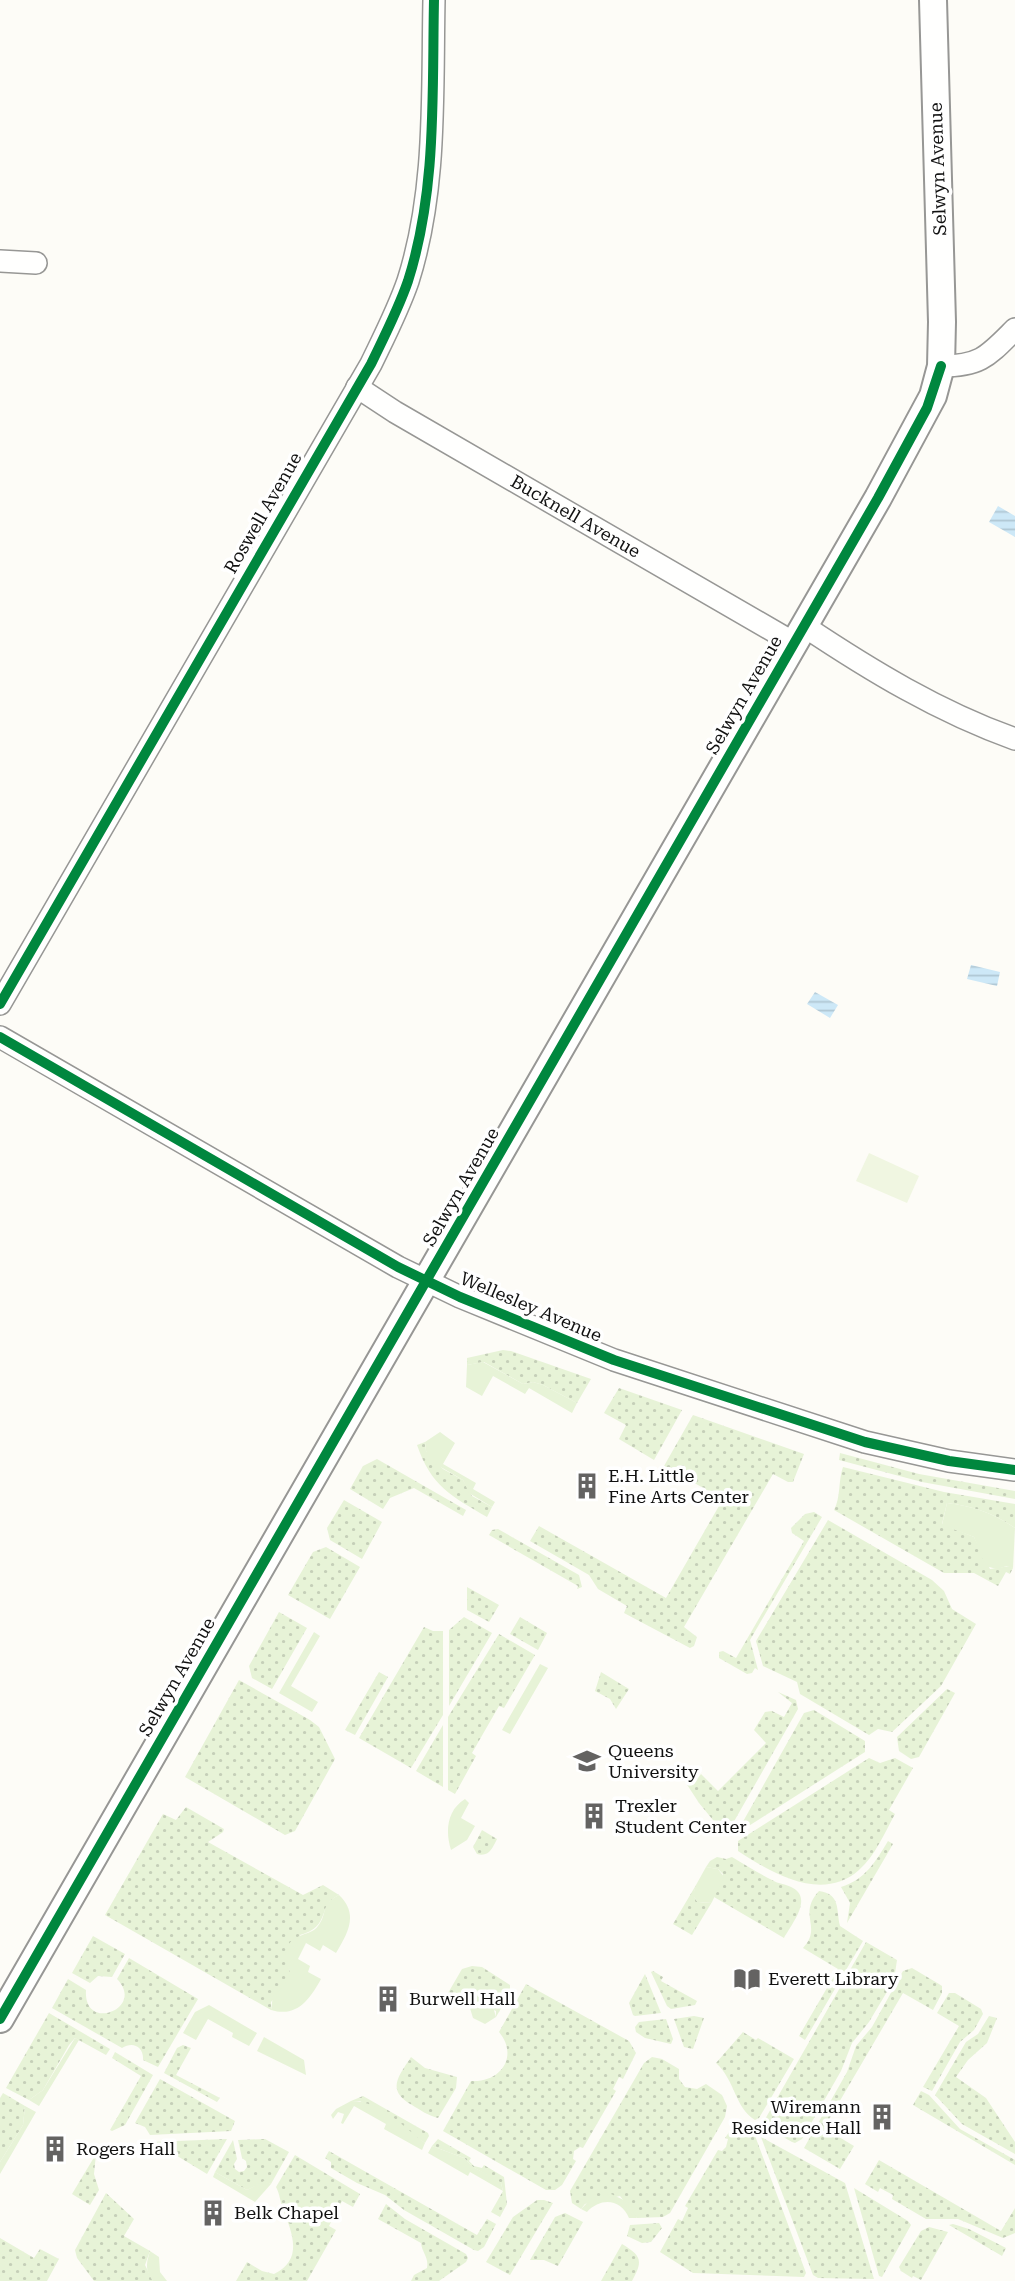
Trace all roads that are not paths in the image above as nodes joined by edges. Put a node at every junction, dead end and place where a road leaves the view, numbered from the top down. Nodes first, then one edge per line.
1 (434, 0) edge
2 (933, 0) edge
3 (0, 261) edge
4 (36, 263) dead end
5 (1015, 329) edge
6 (940, 366) junction
7 (357, 387) junction
8 (799, 634) junction
9 (1015, 739) edge
10 (0, 1004) edge
11 (0, 1037) edge
12 (427, 1281) junction
13 (1015, 1470) edge
14 (0, 2019) edge

1 - 7 street, Roswell Avenue
2 - 6 street, Selwyn Avenue
3 - 4 street
5 - 6 street
6 - 8 street, Selwyn Avenue
7 - 8 street, Bucknell Avenue
7 - 10 street, Roswell Avenue
8 - 9 street, Bucknell Avenue
8 - 12 street, Selwyn Avenue
11 - 12 street, Wellesley Avenue
12 - 13 street, Wellesley Avenue
12 - 14 street, Selwyn Avenue

